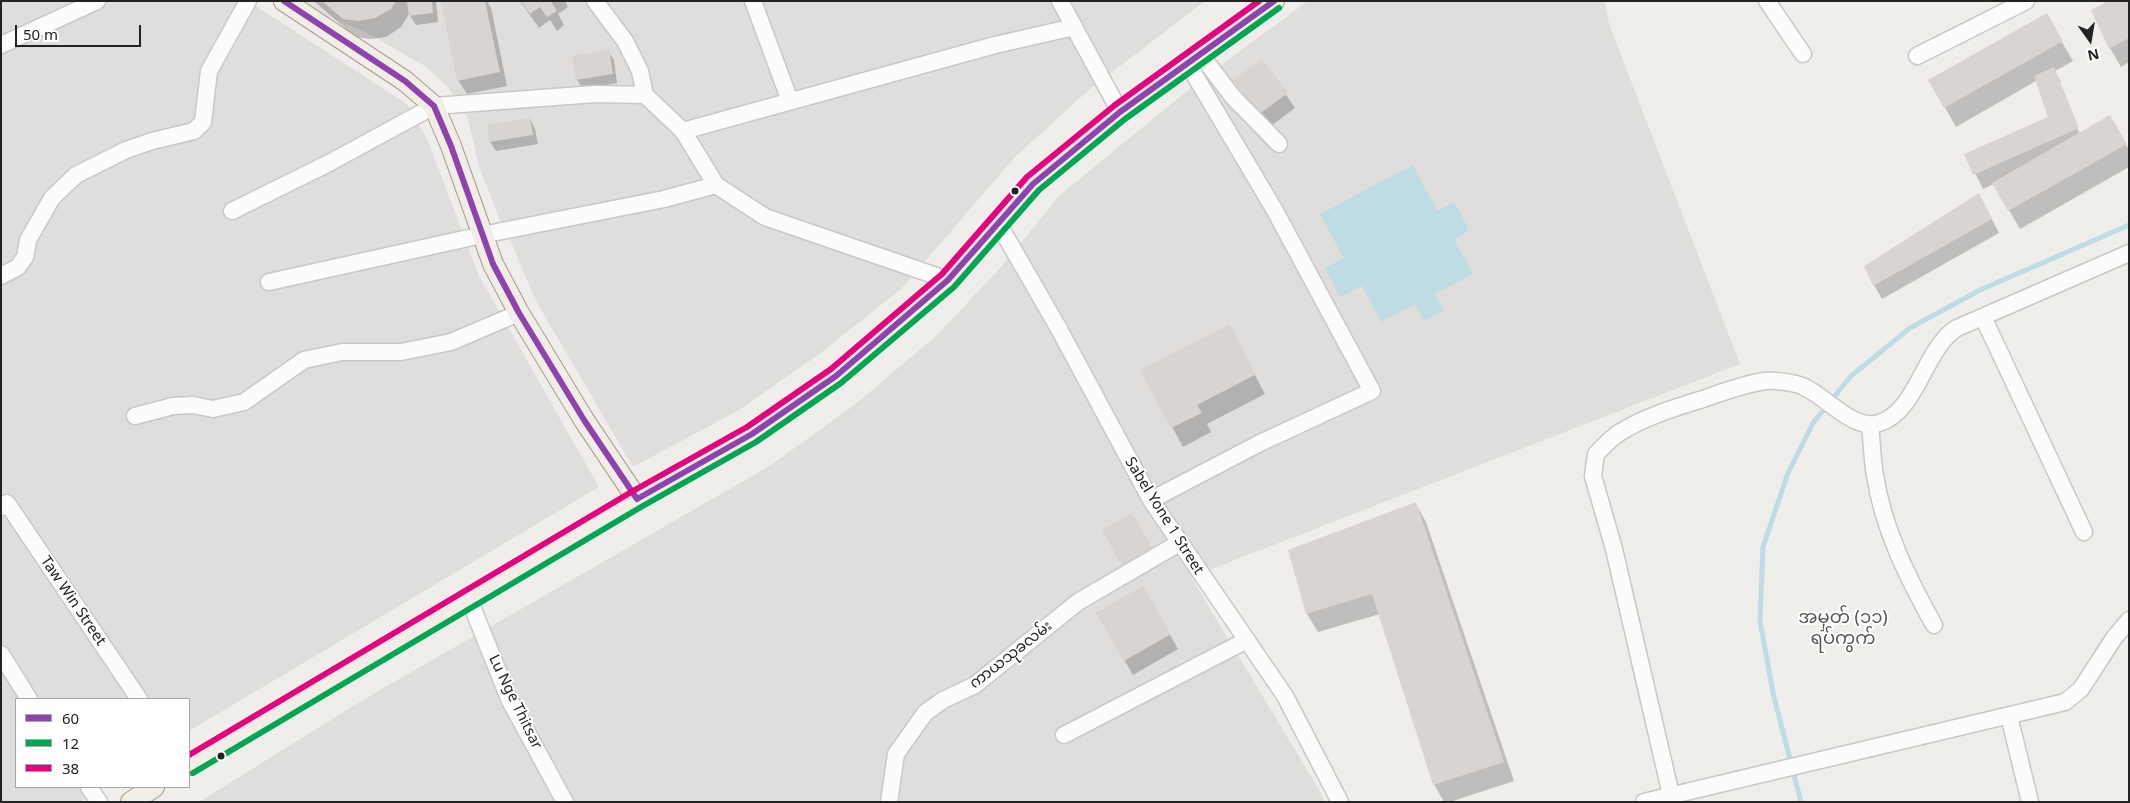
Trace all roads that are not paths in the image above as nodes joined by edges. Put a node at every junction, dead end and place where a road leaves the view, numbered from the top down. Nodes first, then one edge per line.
1 (97, 1) edge
2 (248, 1) edge
3 (284, 1) edge
4 (595, 1) edge
5 (753, 1) edge
6 (1060, 1) edge
7 (1767, 1) edge
8 (2026, 1) edge
9 (1268, 3) edge
10 (1074, 27) junction
11 (1, 45) edge
12 (1803, 54) dead end
13 (1917, 56) dead end
14 (1194, 59) junction
15 (645, 95) junction
16 (790, 102) junction
17 (434, 106) junction
18 (1120, 112) junction
19 (683, 131) junction
20 (1279, 144) dead end
21 (716, 185) junction
22 (232, 211) dead end
23 (998, 223) junction
24 (482, 235) junction
25 (2129, 253) edge
26 (1, 276) edge
27 (948, 280) junction
28 (269, 282) dead end
29 (519, 313) junction
30 (1983, 317) junction
31 (135, 416) dead end
32 (1870, 425) junction
33 (637, 499) junction
34 (1150, 500) junction
35 (4, 505) edge
36 (2084, 532) dead end
37 (1179, 543) junction
38 (469, 599) junction
39 (2129, 620) edge
40 (1934, 625) dead end
41 (1247, 640) junction
42 (1, 654) edge
43 (28, 698) edge
44 (138, 698) edge
45 (2009, 716) junction
46 (1064, 735) dead end
47 (190, 764) edge
48 (90, 788) edge
49 (152, 788) edge
50 (1671, 795) junction
51 (99, 802) edge
52 (130, 802) edge
53 (565, 802) edge
54 (889, 802) edge
55 (1340, 802) edge
56 (1644, 802) edge
57 (2030, 802) edge

1 - 11 street
2 - 26 street
3 - 17 main road
4 - 15 street
5 - 16 street
6 - 10 street
7 - 12 street
8 - 13 street
9 - 14 main road
10 - 16 street
10 - 18 street
14 - 18 main road
14 - 20 street
14 - 34 street
15 - 17 street
15 - 19 street
16 - 19 street
17 - 22 street
17 - 24 main road
18 - 23 main road
19 - 21 street
21 - 24 street
21 - 27 street
23 - 27 main road
23 - 34 street, Sabel Yone 1 Street
24 - 28 street
24 - 29 main road
25 - 30 street
27 - 33 main road
29 - 31 street
29 - 33 main road
30 - 32 street
30 - 36 street
32 - 40 street
32 - 50 street
33 - 38 main road
34 - 37 street, Sabel Yone 1 Street
35 - 44 street, Taw Win Street
37 - 41 street, Sabel Yone 1 Street
37 - 54 street, ကာယသုခလမ်း
38 - 47 main road
38 - 53 street, Lu Nge Thitsar
39 - 45 street
41 - 46 street
41 - 55 street, Sabel Yone 1 Street
42 - 43 street
45 - 50 street
45 - 57 street
48 - 51 street
49 - 52 main road
50 - 56 street

